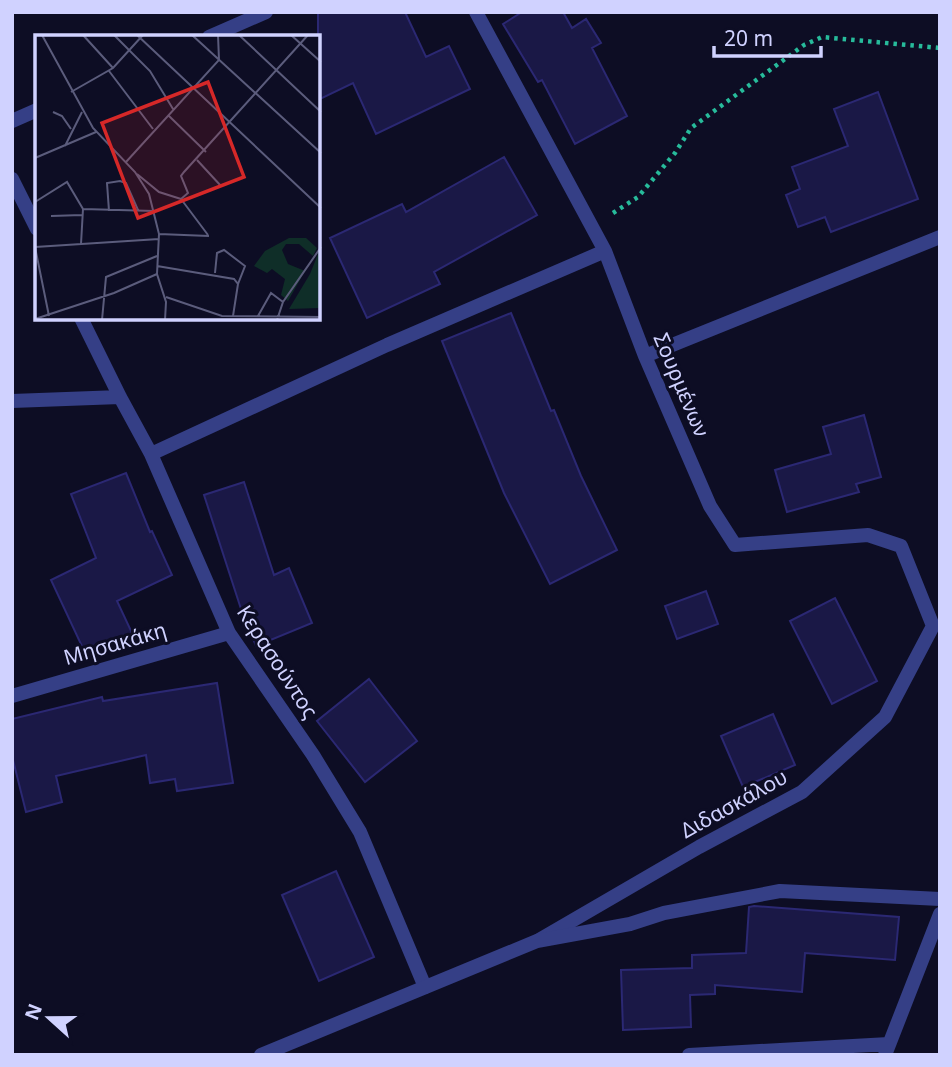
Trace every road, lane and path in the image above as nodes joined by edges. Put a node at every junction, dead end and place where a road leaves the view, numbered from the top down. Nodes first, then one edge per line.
1 (266, 12) edge
2 (476, 12) edge
3 (214, 35) edge
4 (940, 48) edge
5 (35, 111) edge
6 (12, 121) edge
7 (12, 179) edge
8 (35, 225) edge
9 (592, 227) junction
10 (940, 237) edge
11 (605, 251) junction
12 (82, 320) edge
13 (645, 356) junction
14 (120, 397) junction
15 (12, 401) edge
16 (151, 454) junction
17 (936, 625) edge
18 (229, 633) junction
19 (12, 696) edge
20 (940, 898) edge
21 (940, 914) edge
22 (537, 941) junction
23 (425, 987) junction
24 (887, 1049) edge
25 (261, 1055) edge
26 (689, 1055) edge

1 - 3 street
2 - 9 street, Σουρμένων
4 - 9 path
5 - 6 street
7 - 8 street
9 - 11 street, Σουρμένων
10 - 13 street
11 - 13 street, Σουρμένων
11 - 16 street
12 - 14 street, Κερασούντος
13 - 17 street, Σουρμένων
14 - 15 street
14 - 16 street, Κερασούντος
16 - 18 street, Κερασούντος
17 - 22 street, Διδασκάλου
18 - 19 street, Μησακάκη
18 - 23 street, Κερασούντος
20 - 22 street, Διδασκάλου
21 - 24 street
22 - 23 street, Διδασκάλου
23 - 25 street, Διδασκάλου
24 - 26 street

